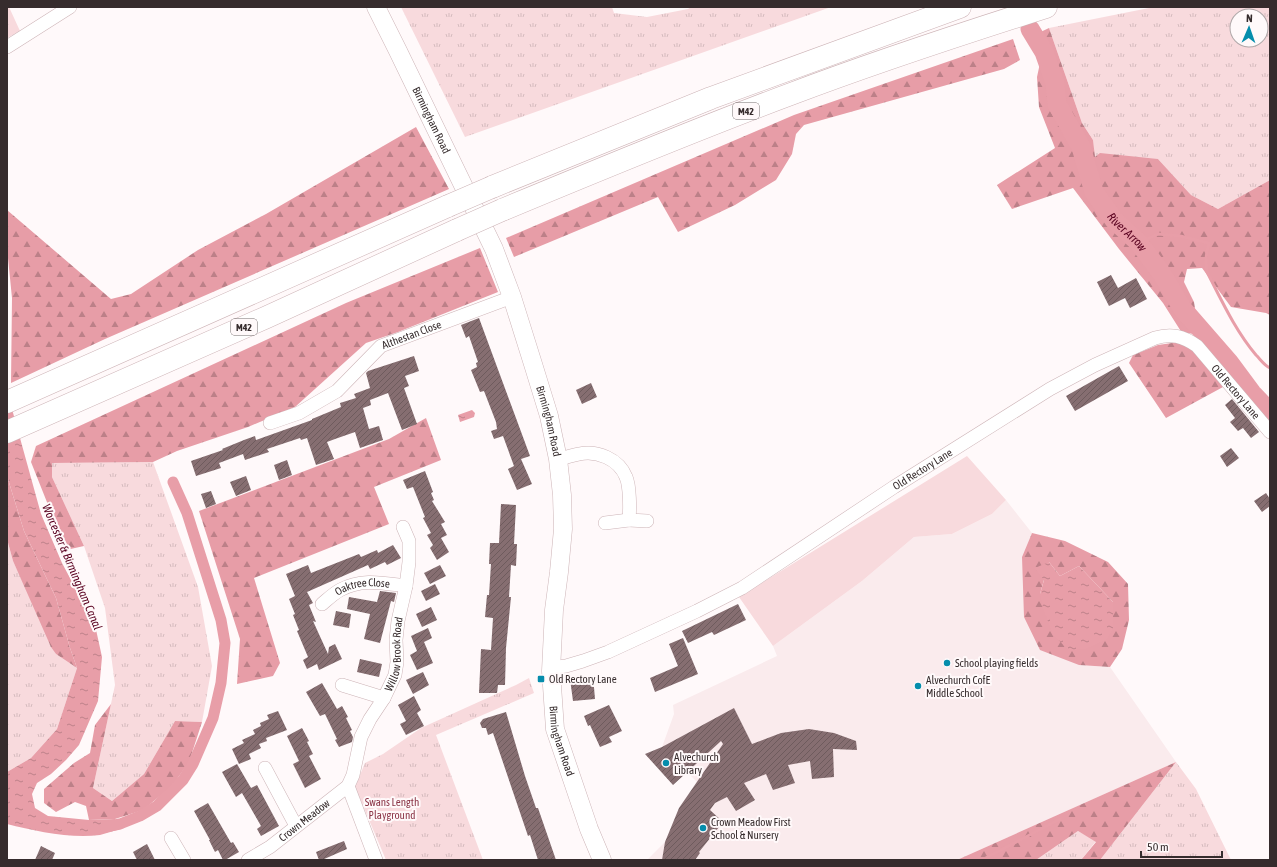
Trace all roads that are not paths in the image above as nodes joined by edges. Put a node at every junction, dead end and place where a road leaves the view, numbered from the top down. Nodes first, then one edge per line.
1 (70, 7) edge
2 (376, 7) edge
3 (960, 7) edge
4 (1046, 7) edge
5 (7, 47) edge
6 (512, 297) junction
7 (16, 398) edge
8 (270, 423) dead end
9 (7, 432) edge
10 (1270, 432) edge
11 (558, 459) junction
12 (629, 520) junction
13 (647, 521) dead end
14 (605, 523) dead end
15 (403, 527) dead end
16 (406, 586) junction
17 (322, 604) dead end
18 (551, 671) junction
19 (342, 685) dead end
20 (384, 698) junction
21 (265, 768) dead end
22 (351, 780) junction
23 (296, 826) junction
24 (171, 838) dead end
25 (184, 860) edge
26 (248, 860) edge
27 (376, 860) edge
28 (602, 860) edge

1 - 5 street
2 - 6 main road, Birmingham Road
3 - 7 highway, M42, bridge
4 - 9 highway, M42, bridge
6 - 8 street, Althestan Close
6 - 11 main road, Birmingham Road
10 - 18 street, Old Rectory Lane
11 - 12 street
11 - 18 main road, Birmingham Road
12 - 13 street
12 - 14 street
15 - 16 street, Willow Brook Road
16 - 17 street, Oaktree Close
16 - 20 street, Willow Brook Road
18 - 28 main road, Birmingham Road
19 - 20 street
20 - 22 street, Willow Brook Road
21 - 23 street
22 - 23 street, Crown Meadow
22 - 27 street
23 - 26 street, Crown Meadow
24 - 25 street

